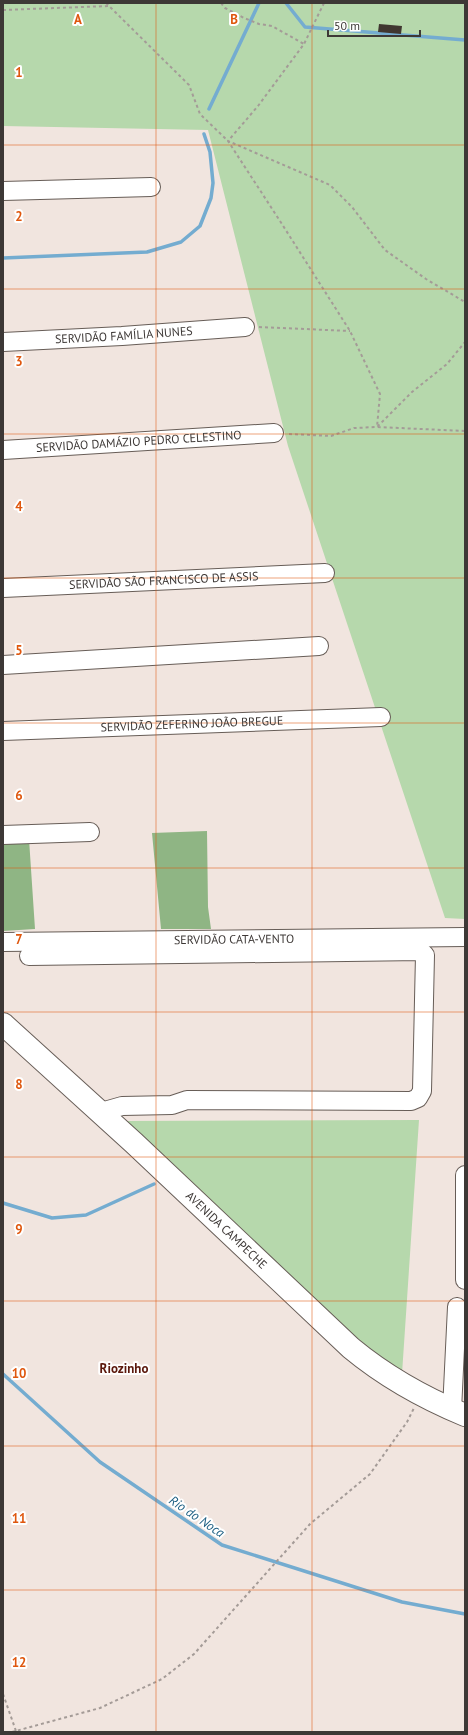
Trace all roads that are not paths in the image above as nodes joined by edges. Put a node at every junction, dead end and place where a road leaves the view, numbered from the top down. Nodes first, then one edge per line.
1 (151, 187) dead end
2 (3, 191) edge
3 (245, 327) road end
4 (3, 342) edge
5 (274, 433) road end
6 (3, 450) edge
7 (324, 573) dead end
8 (3, 588) edge
9 (319, 646) dead end
10 (3, 665) edge
11 (381, 717) dead end
12 (3, 731) edge
13 (90, 832) dead end
14 (3, 835) edge
15 (465, 937) edge
16 (3, 942) edge
17 (293, 945) junction
18 (29, 956) dead end
19 (3, 1024) edge
20 (101, 1112) junction
21 (465, 1175) edge
22 (465, 1280) edge
23 (457, 1307) dead end
24 (459, 1413) edge

1 - 2 street
3 - 4 street, SERVIDÃO FAMÍLIA NUNES
5 - 6 street, SERVIDÃO DAMÁZIO PEDRO CELESTINO
7 - 8 street, SERVIDÃO SÃO FRANCISCO DE ASSIS
9 - 10 street
11 - 12 street, SERVIDÃO ZEFERINO JOÃO BREGUE
13 - 14 street
15 - 17 street, SERVIDÃO CATA-VENTO
16 - 17 street, SERVIDÃO CATA-VENTO
17 - 18 street
17 - 20 street
19 - 20 main road, AVENIDA CAMPECHE
20 - 24 main road, AVENIDA CAMPECHE
21 - 22 street
23 - 24 street

